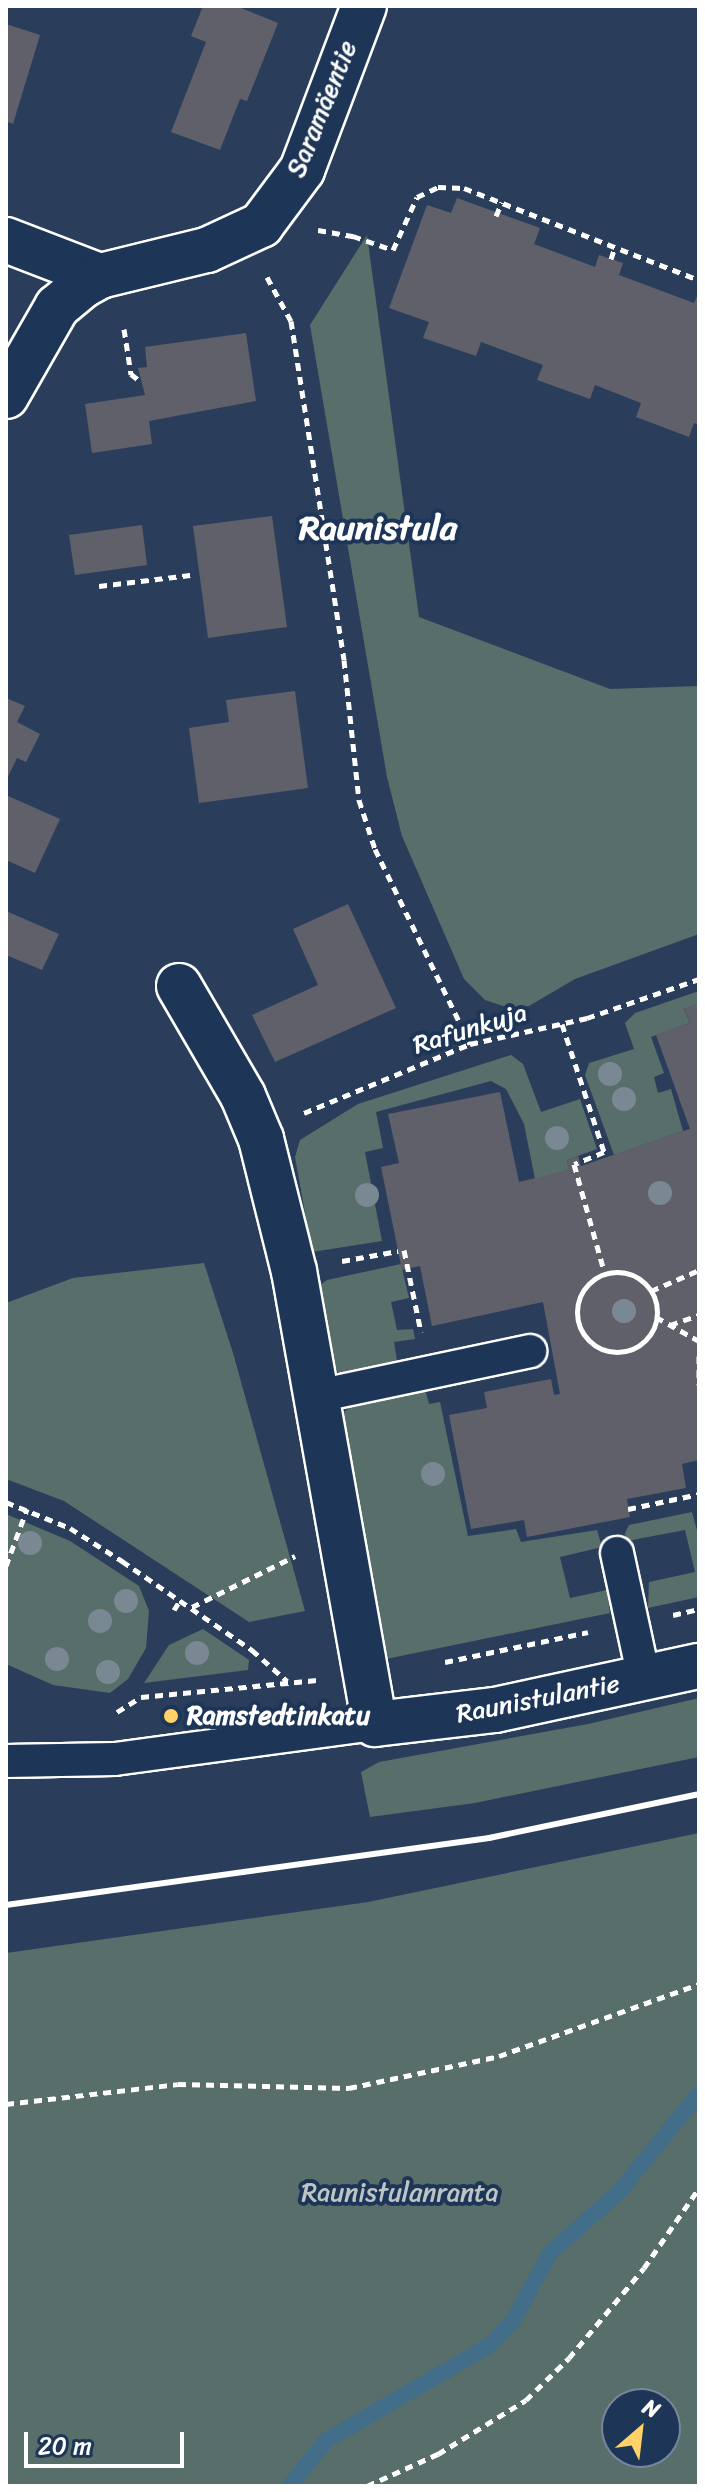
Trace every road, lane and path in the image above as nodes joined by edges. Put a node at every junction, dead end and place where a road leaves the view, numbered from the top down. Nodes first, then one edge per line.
1 (364, 6) edge
2 (502, 202) junction
3 (496, 216) dead end
4 (314, 230) dead end
5 (239, 237) junction
6 (6, 240) edge
7 (615, 247) junction
8 (611, 259) dead end
9 (100, 276) junction
10 (699, 280) edge
11 (124, 329) dead end
12 (140, 381) dead end
13 (6, 396) edge
14 (190, 575) dead end
15 (99, 586) dead end
16 (699, 979) edge
17 (179, 986) dead end
18 (562, 1024) junction
19 (470, 1044) junction
20 (261, 1139) junction
21 (404, 1250) dead end
22 (699, 1270) edge
23 (605, 1274) junction
24 (651, 1291) junction
25 (699, 1315) edge
26 (656, 1317) junction
27 (670, 1325) junction
28 (699, 1341) edge
29 (530, 1351) dead end
30 (699, 1356) edge
31 (429, 1372) junction
32 (699, 1385) edge
33 (317, 1396) junction
34 (699, 1494) edge
35 (6, 1502) edge
36 (27, 1509) junction
37 (628, 1509) dead end
38 (342, 1534) junction
39 (617, 1553) dead end
40 (6, 1566) edge
41 (181, 1599) junction
42 (192, 1607) junction
43 (699, 1609) edge
44 (174, 1610) dead end
45 (632, 1623) junction
46 (699, 1666) edge
47 (368, 1678) junction
48 (644, 1678) junction
49 (287, 1681) junction
50 (106, 1718) dead end
51 (375, 1724) junction
52 (6, 1761) edge
53 (699, 1984) edge
54 (6, 2104) edge
55 (699, 2188) edge
56 (367, 2486) edge

1 - 5 street, Saramäentie
2 - 3 path
2 - 4 path
2 - 7 path
5 - 9 street, Saramäentie
5 - 19 path
6 - 9 street
7 - 8 path
7 - 10 path
9 - 13 street
11 - 12 path
14 - 15 path
16 - 18 path, Rafunkuja
17 - 20 street
18 - 19 path, Rafunkuja
18 - 23 path
19 - 20 path, Rafunkuja
20 - 33 street
21 - 31 path
22 - 24 path
23 - 24 path
23 - 26 path
24 - 26 path
25 - 27 path
26 - 27 path
27 - 28 path
29 - 31 lane
30 - 32 path
31 - 33 lane
33 - 38 street
34 - 37 path
35 - 36 path
36 - 40 path
36 - 41 path
38 - 42 path
38 - 47 street
39 - 45 lane
41 - 42 path
41 - 44 path
42 - 49 path
43 - 45 path
45 - 47 path
45 - 48 lane
46 - 48 street, Raunistulantie
47 - 49 path
47 - 51 street
48 - 51 street, Raunistulantie
49 - 50 path
51 - 52 lane
53 - 54 path
55 - 56 path

